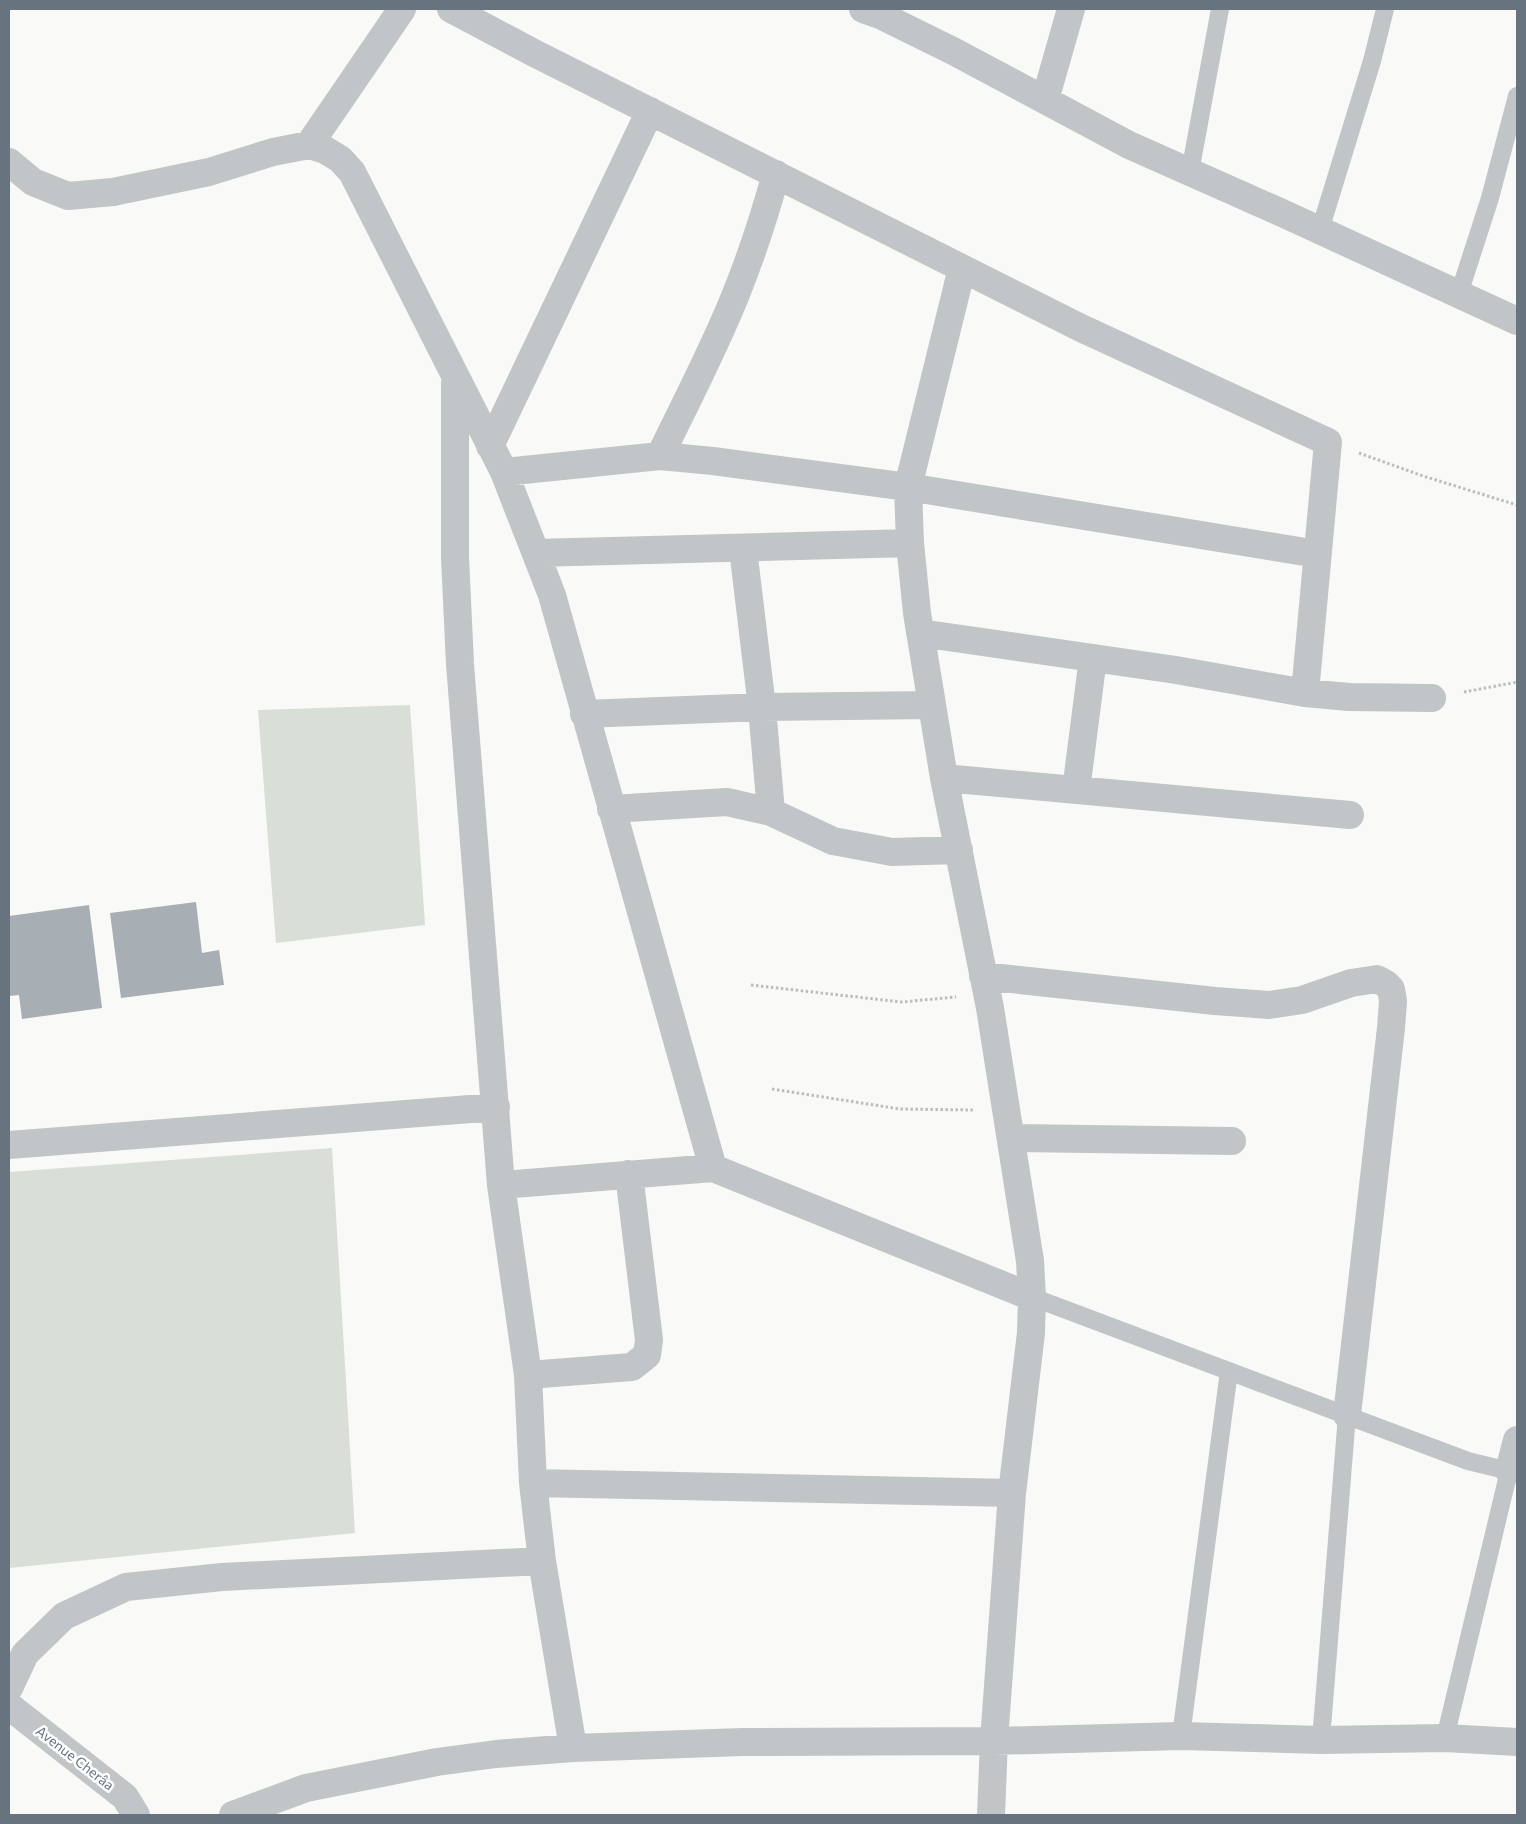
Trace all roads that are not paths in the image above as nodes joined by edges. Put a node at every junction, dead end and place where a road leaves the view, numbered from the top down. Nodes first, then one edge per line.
1 (402, 9) edge
2 (451, 9) edge
3 (863, 9) edge
4 (1071, 9) edge
5 (1220, 9) edge
6 (1385, 9) edge
7 (1517, 96) edge
8 (1045, 100) junction
9 (650, 112) junction
10 (309, 145) junction
11 (9, 162) edge
12 (1190, 172) junction
13 (776, 174) junction
14 (1320, 230) junction
15 (962, 268) junction
16 (1460, 294) junction
17 (1517, 321) edge
18 (455, 375) junction
19 (490, 446) junction
20 (660, 456) junction
21 (504, 472) junction
22 (908, 488) junction
23 (910, 543) junction
24 (743, 548) junction
25 (536, 553) junction
26 (1318, 554) junction
27 (920, 633) junction
28 (1093, 658) junction
29 (1305, 692) junction
30 (1432, 698) road end
31 (932, 705) junction
32 (762, 707) junction
33 (584, 714) junction
34 (944, 778) junction
35 (1076, 790) junction
36 (611, 809) junction
37 (771, 812) junction
38 (1350, 815) dead end
39 (958, 850) junction
40 (985, 984) junction
41 (496, 1107) junction
42 (1011, 1138) junction
43 (1232, 1141) dead end
44 (9, 1145) edge
45 (713, 1168) junction
46 (630, 1174) junction
47 (501, 1185) junction
48 (1032, 1297) junction
49 (1229, 1371) junction
50 (528, 1375) junction
51 (1347, 1415) junction
52 (1517, 1440) edge
53 (1513, 1472) edge
54 (533, 1483) junction
55 (1012, 1493) junction
56 (542, 1561) junction
57 (9, 1688) edge
58 (9, 1706) edge
59 (1181, 1736) junction
60 (1445, 1738) junction
61 (994, 1740) junction
62 (1321, 1740) junction
63 (1517, 1742) edge
64 (573, 1748) junction
65 (136, 1815) edge
66 (233, 1815) edge
67 (991, 1815) edge

1 - 10 street
2 - 9 street
3 - 8 street
4 - 8 street
5 - 12 lane
6 - 14 lane
7 - 16 lane
8 - 12 street
9 - 13 street
9 - 19 street
10 - 11 street
10 - 18 street
12 - 14 street
13 - 15 street
13 - 20 street
14 - 16 street
15 - 22 street
15 - 26 street
16 - 17 street
18 - 19 street
18 - 41 street
19 - 21 street
20 - 21 street
20 - 22 street
21 - 25 street
22 - 23 street
22 - 26 street
23 - 24 street
23 - 27 street
24 - 25 street
24 - 32 street
25 - 33 street
26 - 29 street
27 - 28 street
27 - 31 street
28 - 29 street
28 - 35 street
29 - 30 street
31 - 32 street
31 - 34 street
32 - 33 street
32 - 37 street
33 - 36 street
34 - 35 street
34 - 39 street
35 - 38 street
36 - 37 street
36 - 45 street
37 - 39 street
39 - 40 street
40 - 42 street
40 - 51 street
41 - 44 street
41 - 47 street
42 - 43 street
42 - 48 street
45 - 46 street
45 - 48 street
46 - 47 street
46 - 50 street
47 - 50 street
48 - 49 lane
48 - 55 street
49 - 51 lane
49 - 59 lane
50 - 54 street
51 - 53 lane
51 - 62 lane
52 - 53 street
53 - 60 lane
54 - 55 street
54 - 56 street
55 - 61 street
56 - 57 street
56 - 64 street
58 - 65 street, Avenue Cherâa
59 - 61 street
59 - 62 street
60 - 62 street
60 - 63 street
61 - 64 street
61 - 67 street
64 - 66 street

